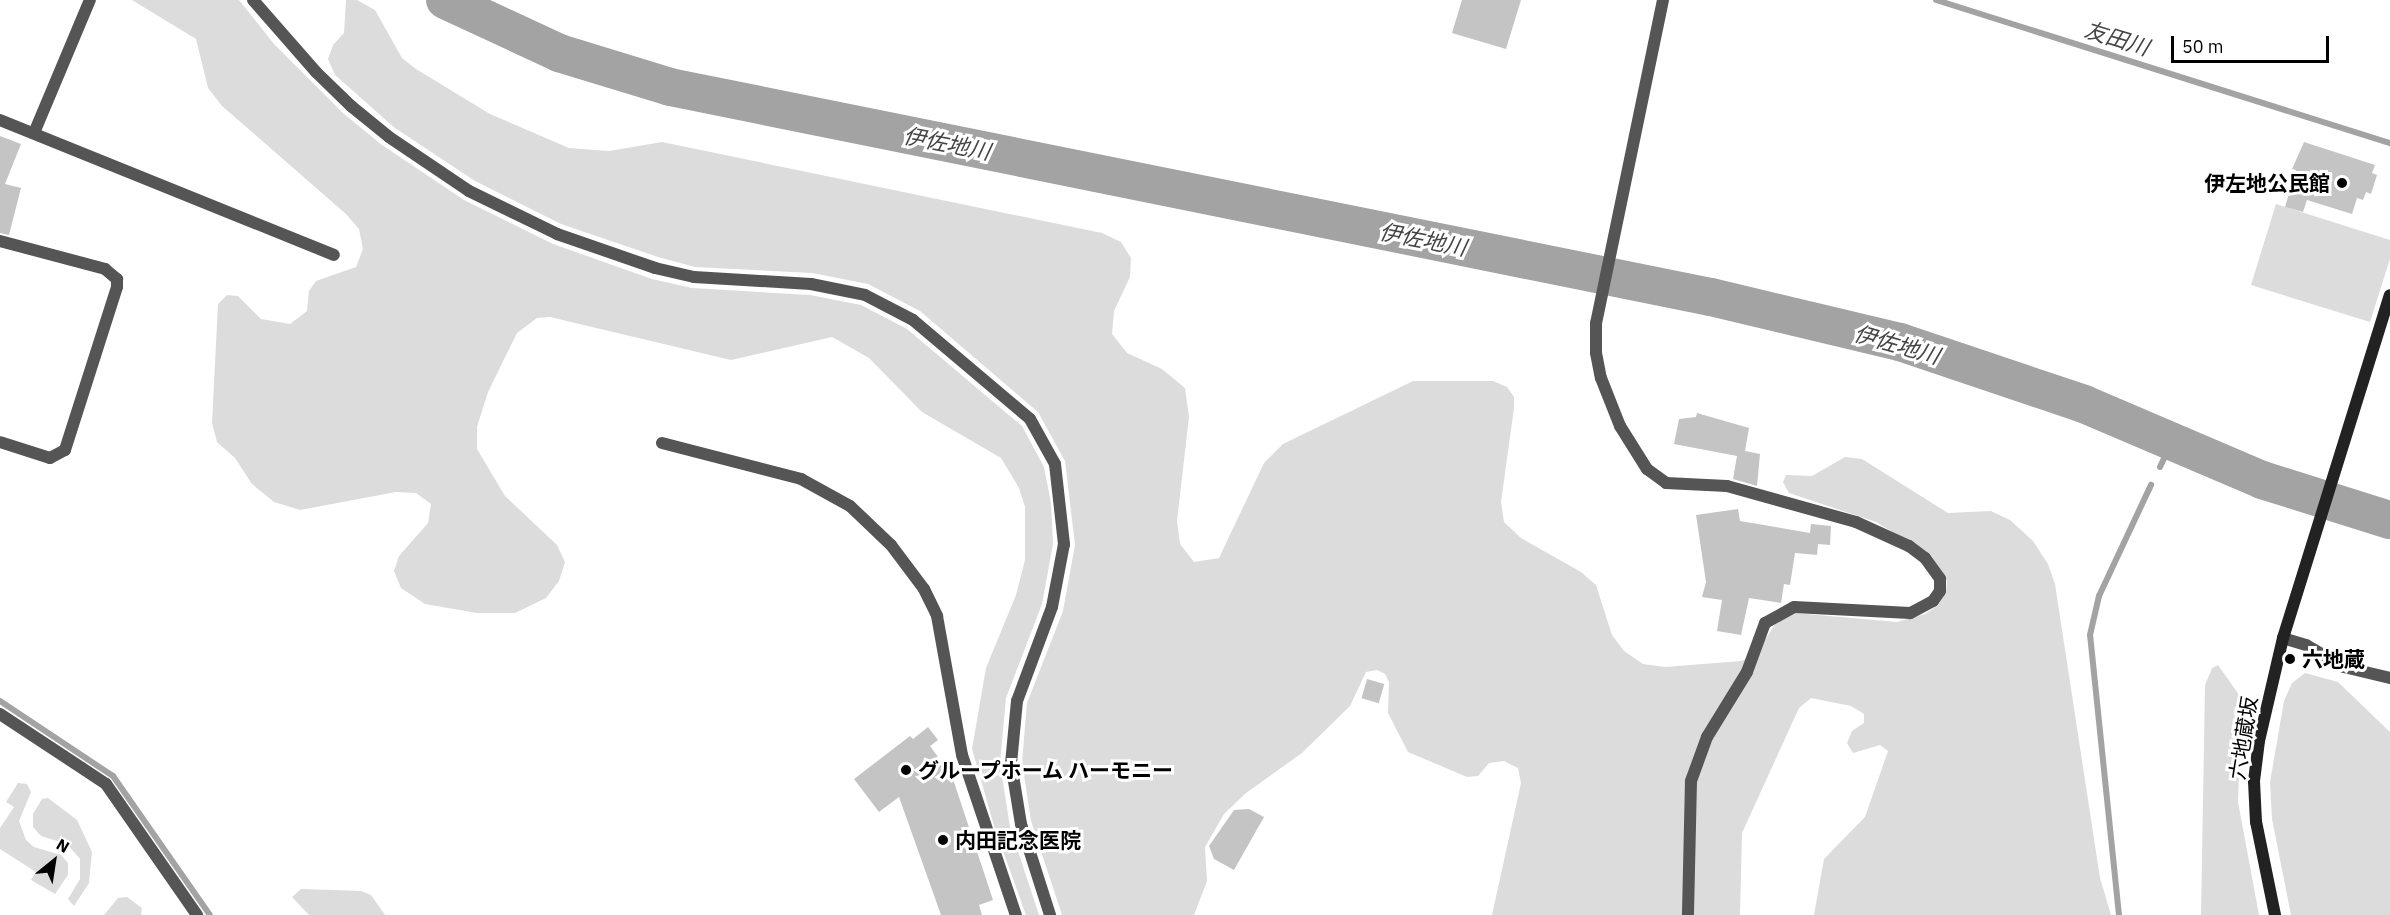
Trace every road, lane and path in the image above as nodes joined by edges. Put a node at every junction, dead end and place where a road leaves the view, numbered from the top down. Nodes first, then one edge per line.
1 (90, 0) edge
2 (253, 0) edge
3 (1663, 0) edge
4 (0, 120) edge
5 (34, 133) junction
6 (0, 241) edge
7 (334, 255) dead end
8 (2390, 295) edge
9 (0, 442) edge
10 (662, 443) dead end
11 (2283, 639) junction
12 (2390, 678) edge
13 (0, 714) edge
14 (197, 915) edge
15 (1016, 915) edge
16 (1050, 915) edge
17 (1688, 915) edge
18 (2275, 915) edge

1 - 5 street
2 - 16 street
3 - 17 street
4 - 5 street
5 - 7 street
6 - 9 street
8 - 11 street, 六地蔵坂
10 - 15 street
11 - 12 street
11 - 18 street, 六地蔵坂
13 - 14 street

